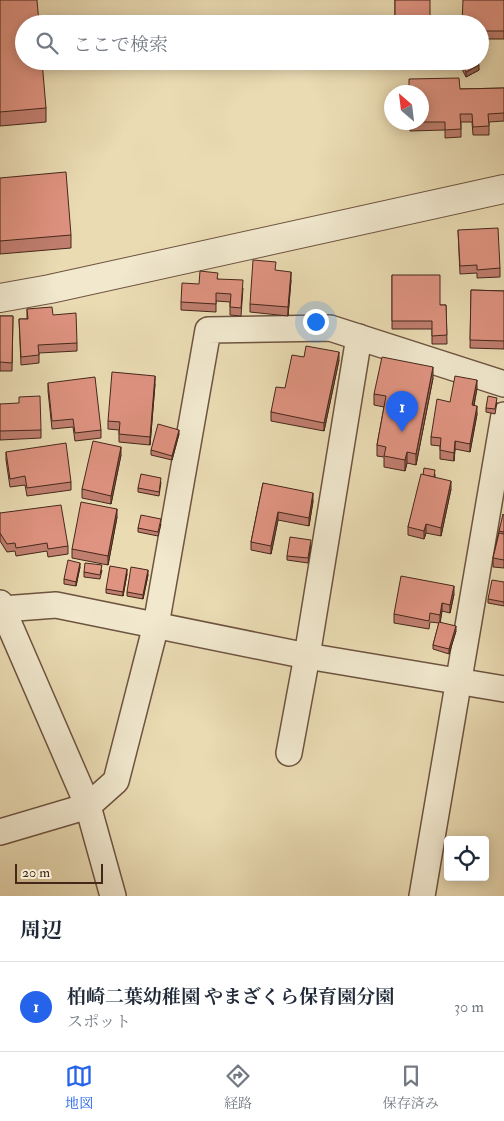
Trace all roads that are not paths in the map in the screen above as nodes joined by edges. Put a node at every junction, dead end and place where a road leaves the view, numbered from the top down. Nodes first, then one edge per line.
1 (504, 189) edge
2 (0, 298) edge
3 (359, 337) junction
4 (504, 384) edge
5 (504, 415) edge
6 (2, 606) edge
7 (156, 625) junction
8 (307, 656) junction
9 (458, 680) junction
10 (504, 689) edge
11 (289, 753) dead end
12 (88, 806) junction
13 (0, 832) edge
14 (113, 896) edge
15 (422, 896) edge

1 - 2 street
3 - 4 street
3 - 7 street
3 - 8 street
5 - 9 street
6 - 7 street
6 - 12 street
7 - 8 street
7 - 12 street
8 - 9 street
8 - 11 street
9 - 10 street
9 - 15 street
12 - 13 street
12 - 14 street

